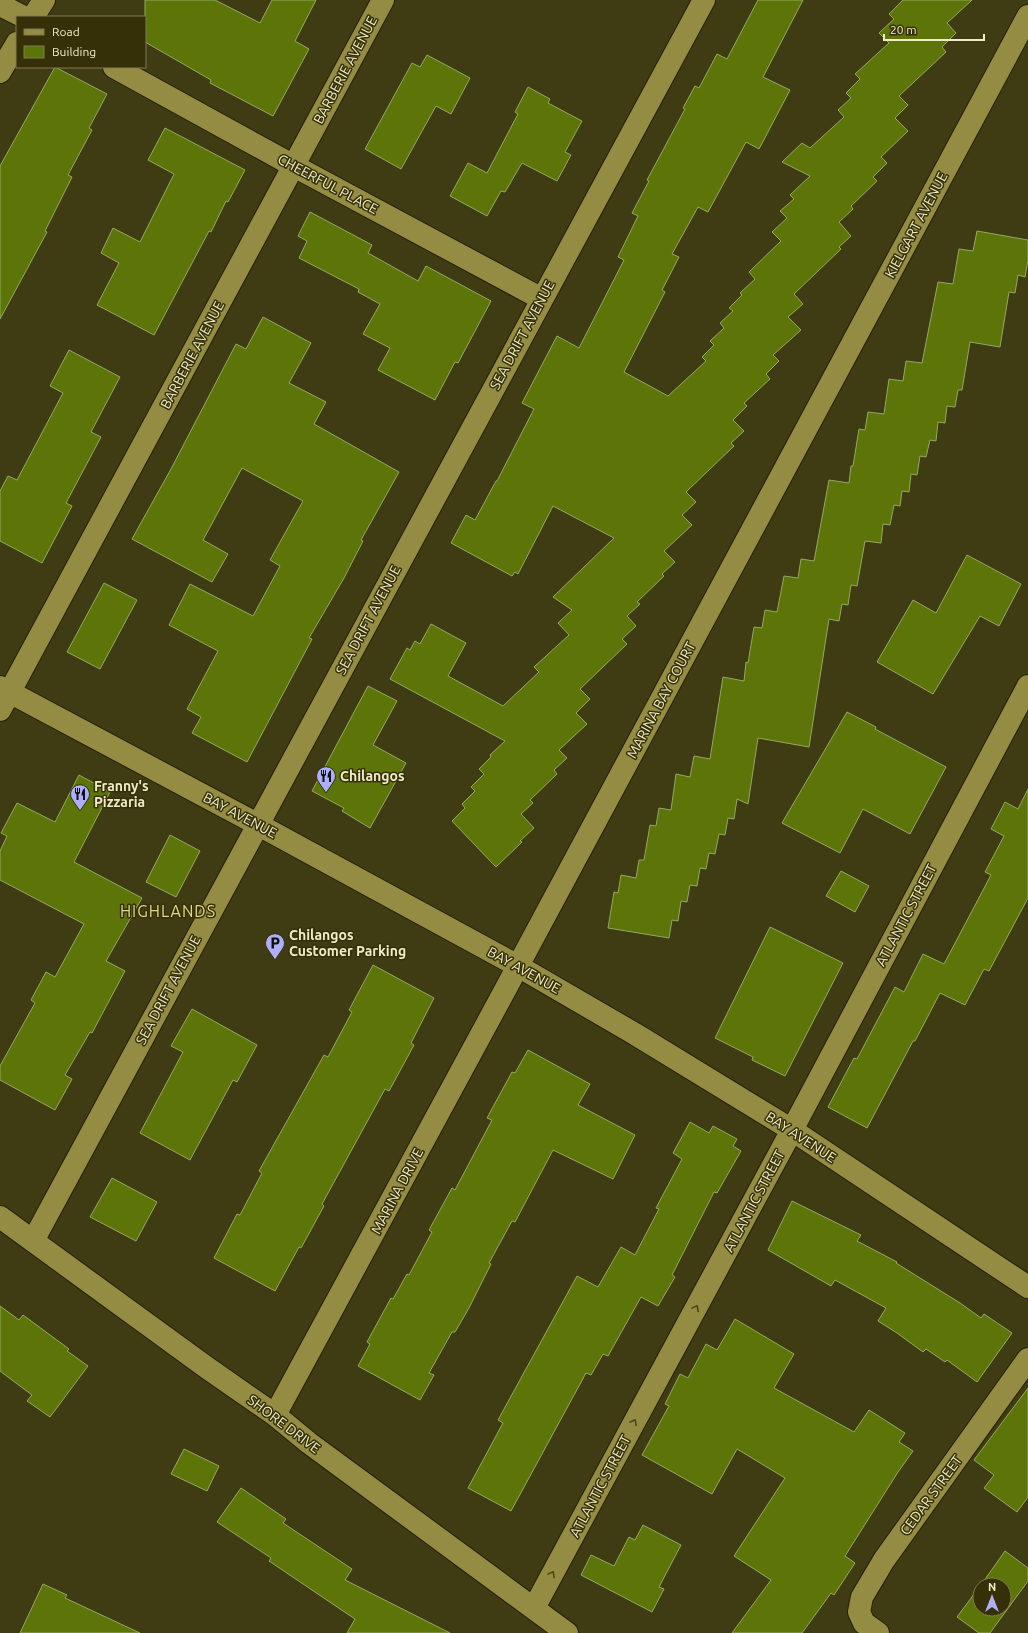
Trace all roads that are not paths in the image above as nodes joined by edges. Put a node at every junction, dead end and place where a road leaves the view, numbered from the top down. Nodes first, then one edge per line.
1 (44, 0) edge
2 (383, 0) edge
3 (704, 0) edge
4 (0, 5) edge
5 (22, 16) edge
6 (34, 16) edge
7 (1028, 16) edge
8 (16, 46) edge
9 (116, 68) edge
10 (0, 72) edge
11 (294, 166) junction
12 (542, 299) junction
13 (804, 433) joint
14 (1028, 686) edge
15 (3, 696) edge
16 (257, 824) junction
17 (518, 966) junction
18 (792, 1130) junction
19 (0, 1217) edge
20 (33, 1241) junction
21 (1028, 1287) edge
22 (1028, 1359) edge
23 (275, 1415) junction
24 (534, 1608) junction
25 (567, 1633) edge
26 (878, 1633) edge

1 - 6 street
2 - 11 street, BARBERIE AVENUE
3 - 12 street, SEA DRIFT AVENUE
4 - 5 street
7 - 13 street, KIELGART AVENUE
8 - 10 street
9 - 11 street, CHEERFUL PLACE
11 - 12 street, CHEERFUL PLACE
11 - 15 street, BARBERIE AVENUE
12 - 16 street, SEA DRIFT AVENUE
13 - 17 street, MARINA BAY COURT
14 - 18 street, ATLANTIC STREET
15 - 16 street, BAY AVENUE
16 - 17 street, BAY AVENUE
16 - 20 street, SEA DRIFT AVENUE
17 - 18 street, BAY AVENUE
17 - 23 street, MARINA DRIVE
18 - 21 street, BAY AVENUE
24 -> 18 street, ATLANTIC STREET
19 - 20 street, SHORE DRIVE
20 - 23 street, SHORE DRIVE
22 - 26 street, CEDAR STREET
23 - 24 street, SHORE DRIVE
24 - 25 street, SHORE DRIVE

